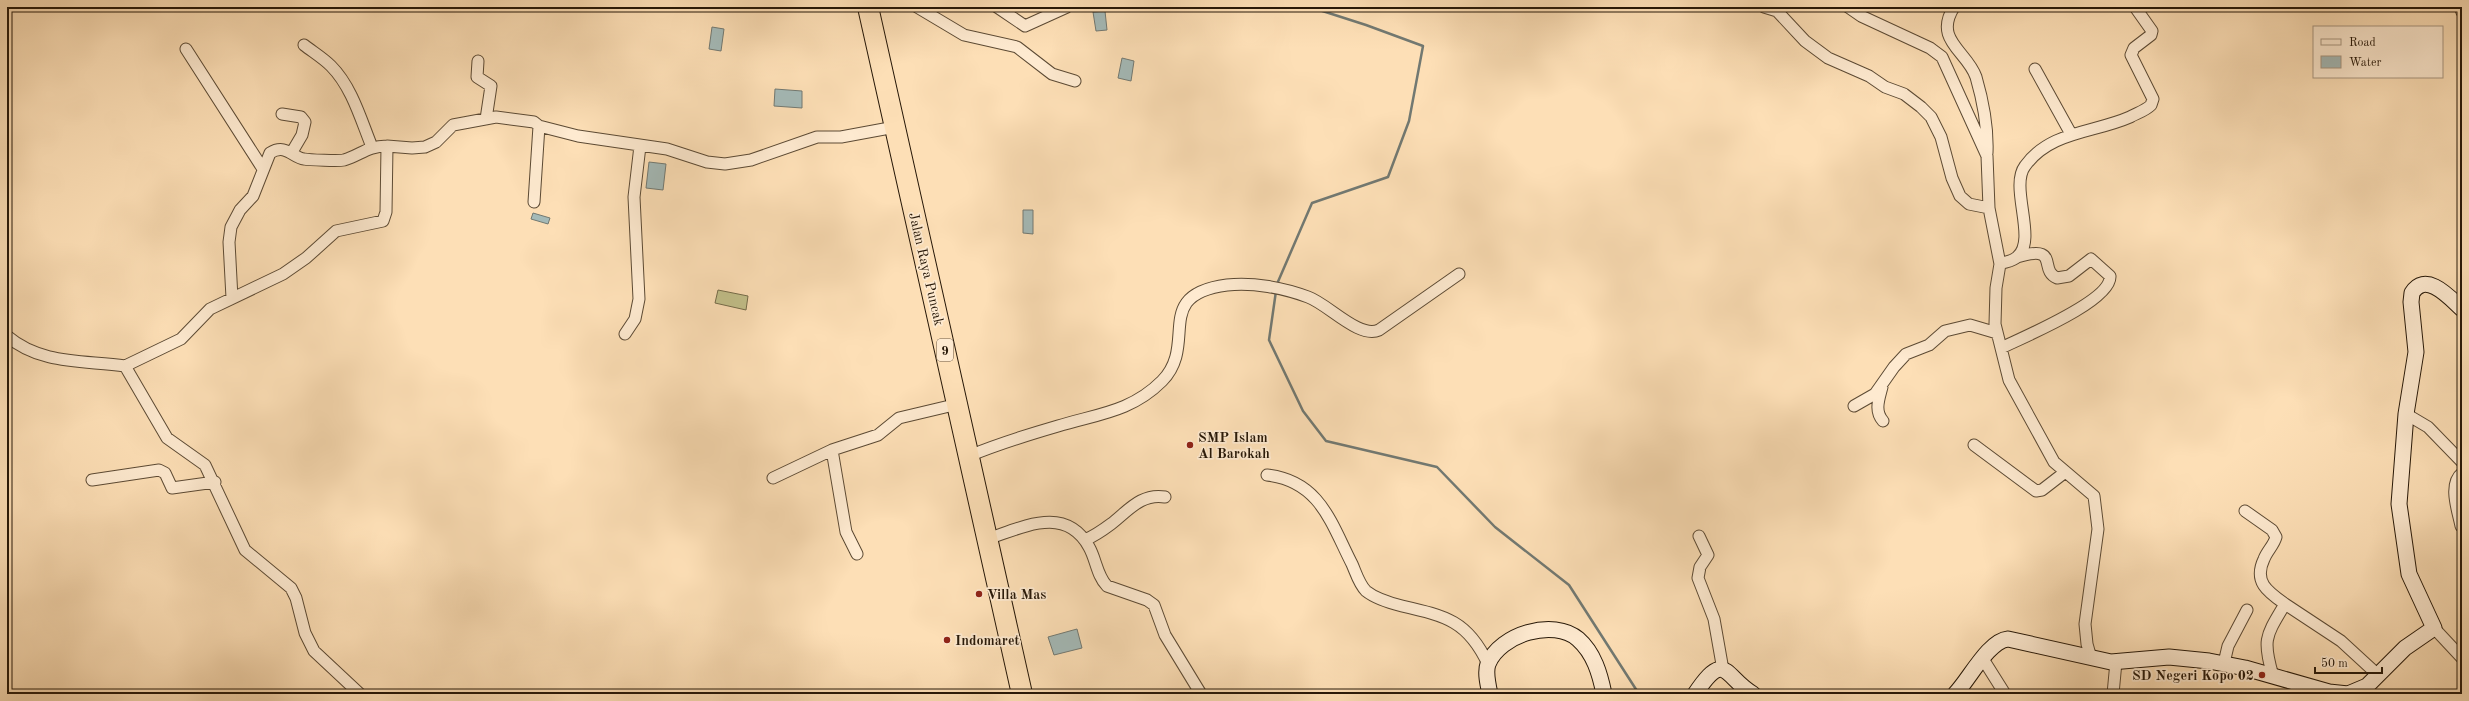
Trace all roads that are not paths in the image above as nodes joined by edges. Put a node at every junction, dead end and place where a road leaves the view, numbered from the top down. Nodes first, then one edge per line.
1 (868, 7) edge
2 (917, 7) edge
3 (997, 7) edge
4 (1067, 7) edge
5 (1764, 7) edge
6 (1848, 7) edge
7 (1954, 7) edge
8 (2135, 7) edge
9 (2460, 7) edge
10 (1777, 9) edge
11 (2462, 12) edge
12 (304, 45) dead end
13 (186, 49) dead end
14 (478, 61) dead end
15 (2035, 69) dead end
16 (1075, 81) dead end
17 (282, 114) dead end
18 (486, 118) junction
19 (539, 126) junction
20 (895, 127) junction
21 (2071, 134) junction
22 (387, 146) junction
23 (640, 146) junction
24 (372, 147) junction
25 (292, 152) junction
26 (1987, 156) junction
27 (263, 169) junction
28 (534, 202) dead end
29 (1989, 208) junction
30 (2017, 257) junction
31 (2000, 264) junction
32 (1459, 274) dead end
33 (232, 298) junction
34 (2462, 309) edge
35 (1997, 333) junction
36 (625, 334) dead end
37 (7, 336) edge
38 (2001, 348) junction
39 (125, 366) junction
40 (1882, 384) junction
41 (958, 404) junction
42 (1854, 406) dead end
43 (2406, 414) junction
44 (1883, 421) dead end
45 (1974, 445) dead end
46 (832, 450) junction
47 (969, 456) junction
48 (2462, 462) edge
49 (2064, 473) junction
50 (2462, 473) edge
51 (1267, 475) dead end
52 (773, 478) dead end
53 (92, 480) dead end
54 (215, 482) junction
55 (1165, 497) dead end
56 (2245, 511) dead end
57 (2461, 526) dead end
58 (1699, 536) dead end
59 (987, 539) junction
60 (1085, 540) junction
61 (857, 554) dead end
62 (2285, 604) junction
63 (2247, 610) dead end
64 (2434, 628) junction
65 (2092, 658) junction
66 (2462, 658) edge
67 (1982, 659) junction
68 (2116, 662) junction
69 (2224, 663) junction
70 (1488, 664) junction
71 (1723, 670) junction
72 (2378, 675) junction
73 (2273, 676) junction
74 (2329, 693) edge
75 (360, 694) edge
76 (1022, 694) edge
77 (1201, 694) edge
78 (1490, 694) edge
79 (1604, 694) edge
80 (1695, 694) edge
81 (1752, 694) edge
82 (1956, 694) edge
83 (2005, 694) edge
84 (2114, 694) edge

1 - 20 highway, Jalan Raya Puncak / 9
2 - 16 street
3 - 4 street
5 - 10 street
6 - 26 street
7 - 26 street
8 - 21 street
9 - 11 street
10 - 29 street
12 - 24 street
13 - 27 street
14 - 18 street
15 - 21 street
17 - 25 street
18 - 19 street
18 - 22 street
19 - 23 street
19 - 28 street
20 - 23 street
20 - 41 highway, Jalan Raya Puncak / 9
21 - 30 street
22 - 24 street
22 - 33 street
23 - 36 street
24 - 25 street
25 - 27 street
26 - 29 street
27 - 33 street
29 - 31 street
30 - 31 street
30 - 38 street
31 - 35 street
32 - 47 street
33 - 39 street
34 - 43 main road
35 - 38 street
35 - 40 street
37 - 39 street
38 - 49 street
39 - 54 street
40 - 42 street
40 - 44 street
41 - 46 street
41 - 47 highway, Jalan Raya Puncak / 9
43 - 48 street
43 - 64 main road
45 - 49 street
46 - 52 street
46 - 61 street
47 - 59 highway, Jalan Raya Puncak / 9
49 - 65 street
50 - 57 street
51 - 70 street
53 - 54 street
54 - 75 street
55 - 60 street
56 - 62 street
58 - 71 street
59 - 60 street
59 - 76 highway, Jalan Raya Puncak / 9
60 - 77 street
62 - 72 street
62 - 73 street
63 - 69 street
64 - 66 street
64 - 72 main road
65 - 67 main road
65 - 68 main road
67 - 82 main road
67 - 83 street
68 - 69 main road
68 - 84 street
69 - 73 main road
70 - 78 main road
70 - 79 main road
71 - 80 main road
71 - 81 main road
72 - 74 main road
73 - 74 main road

